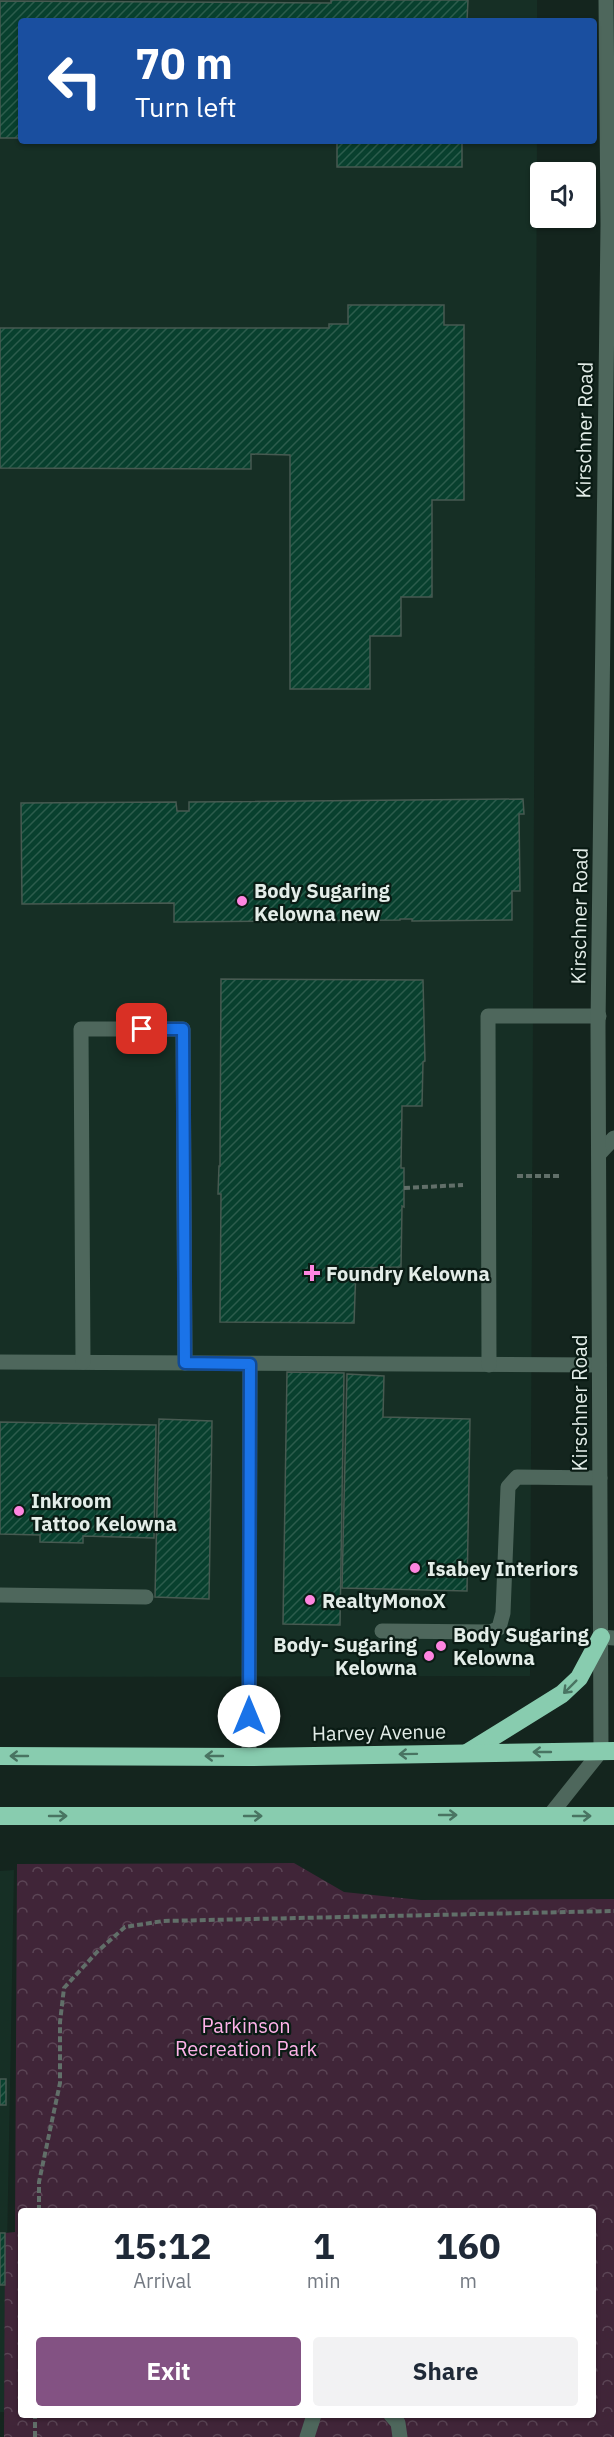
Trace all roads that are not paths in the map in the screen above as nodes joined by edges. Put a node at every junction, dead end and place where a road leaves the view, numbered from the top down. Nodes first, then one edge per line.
1 (606, 0) edge
2 (611, 225) edge
3 (609, 579) edge
4 (608, 649) edge
5 (604, 1023) edge
6 (614, 1138) edge
7 (599, 1154) junction
8 (0, 1362) edge
9 (83, 1362) junction
10 (185, 1363) junction
11 (250, 1364) junction
12 (489, 1365) junction
13 (599, 1365) junction
14 (600, 1478) junction
15 (0, 1595) edge
16 (146, 1597) dead end
17 (382, 1630) dead end
18 (607, 1638) edge
19 (607, 1751) edge
20 (467, 1753) junction
21 (0, 1756) edge
22 (249, 1757) junction
23 (550, 1815) junction
24 (0, 1816) edge
25 (614, 1816) edge
26 (313, 2418) edge
27 (394, 2418) edge
28 (307, 2437) edge
29 (400, 2437) edge

1 - 2 street, Kirschner Road
2 - 3 street, Kirschner Road
3 - 4 street, Kirschner Road
4 - 5 street, Kirschner Road
5 - 7 street, Kirschner Road
5 - 12 street
6 - 7 street
7 - 13 street, Kirschner Road
8 - 9 street
9 - 10 street
9 - 10 street
10 - 11 street
11 - 12 street
11 - 22 street
12 - 13 street
13 - 14 street, Kirschner Road
14 - 17 street
14 - 18 street, Kirschner Road
15 - 16 street
18 - 19 street, Kirschner Road
18 -> 20 highway
19 -> 20 highway, Harvey Avenue
19 - 23 street
20 -> 22 highway, Harvey Avenue
22 -> 21 highway, Harvey Avenue
24 -> 23 highway
23 -> 25 highway
26 - 28 street
27 - 29 street

